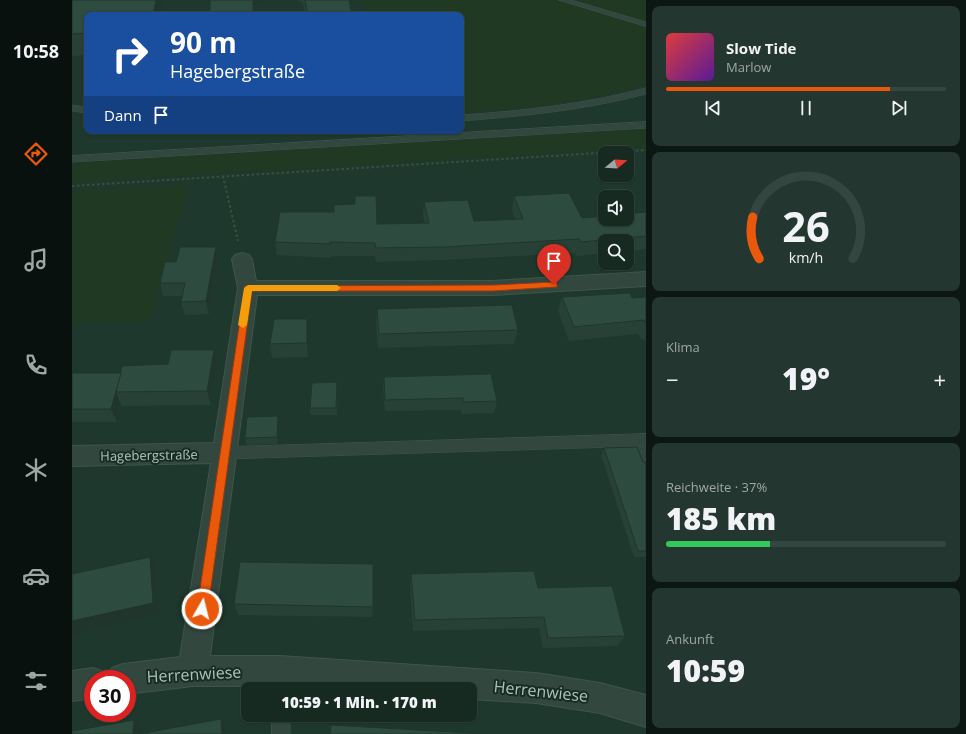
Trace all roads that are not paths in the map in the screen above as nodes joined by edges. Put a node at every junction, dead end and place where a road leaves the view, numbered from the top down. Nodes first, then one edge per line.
1 (563, 0) edge
2 (646, 24) edge
3 (646, 91) edge
4 (72, 108) edge
5 (84, 110) edge
6 (464, 118) edge
7 (646, 125) edge
8 (72, 159) edge
9 (242, 259) road end
10 (646, 279) edge
11 (248, 288) junction
12 (645, 452) edge
13 (225, 453) junction
14 (72, 456) edge
15 (193, 671) junction
16 (136, 678) edge
17 (280, 680) edge
18 (84, 684) edge
19 (72, 686) edge
20 (646, 711) edge
21 (281, 722) edge
22 (282, 734) edge

1 - 2 lane
3 - 6 lane
4 - 5 lane
7 - 8 lane
9 - 11 street
10 - 11 street
11 - 13 street
12 - 13 lane
13 - 14 street, Hagebergstraße
13 - 15 street
15 - 16 street, Herrenwiese
15 - 17 street, Herrenwiese
17 - 20 street, Herrenwiese
18 - 19 street
21 - 22 lane

